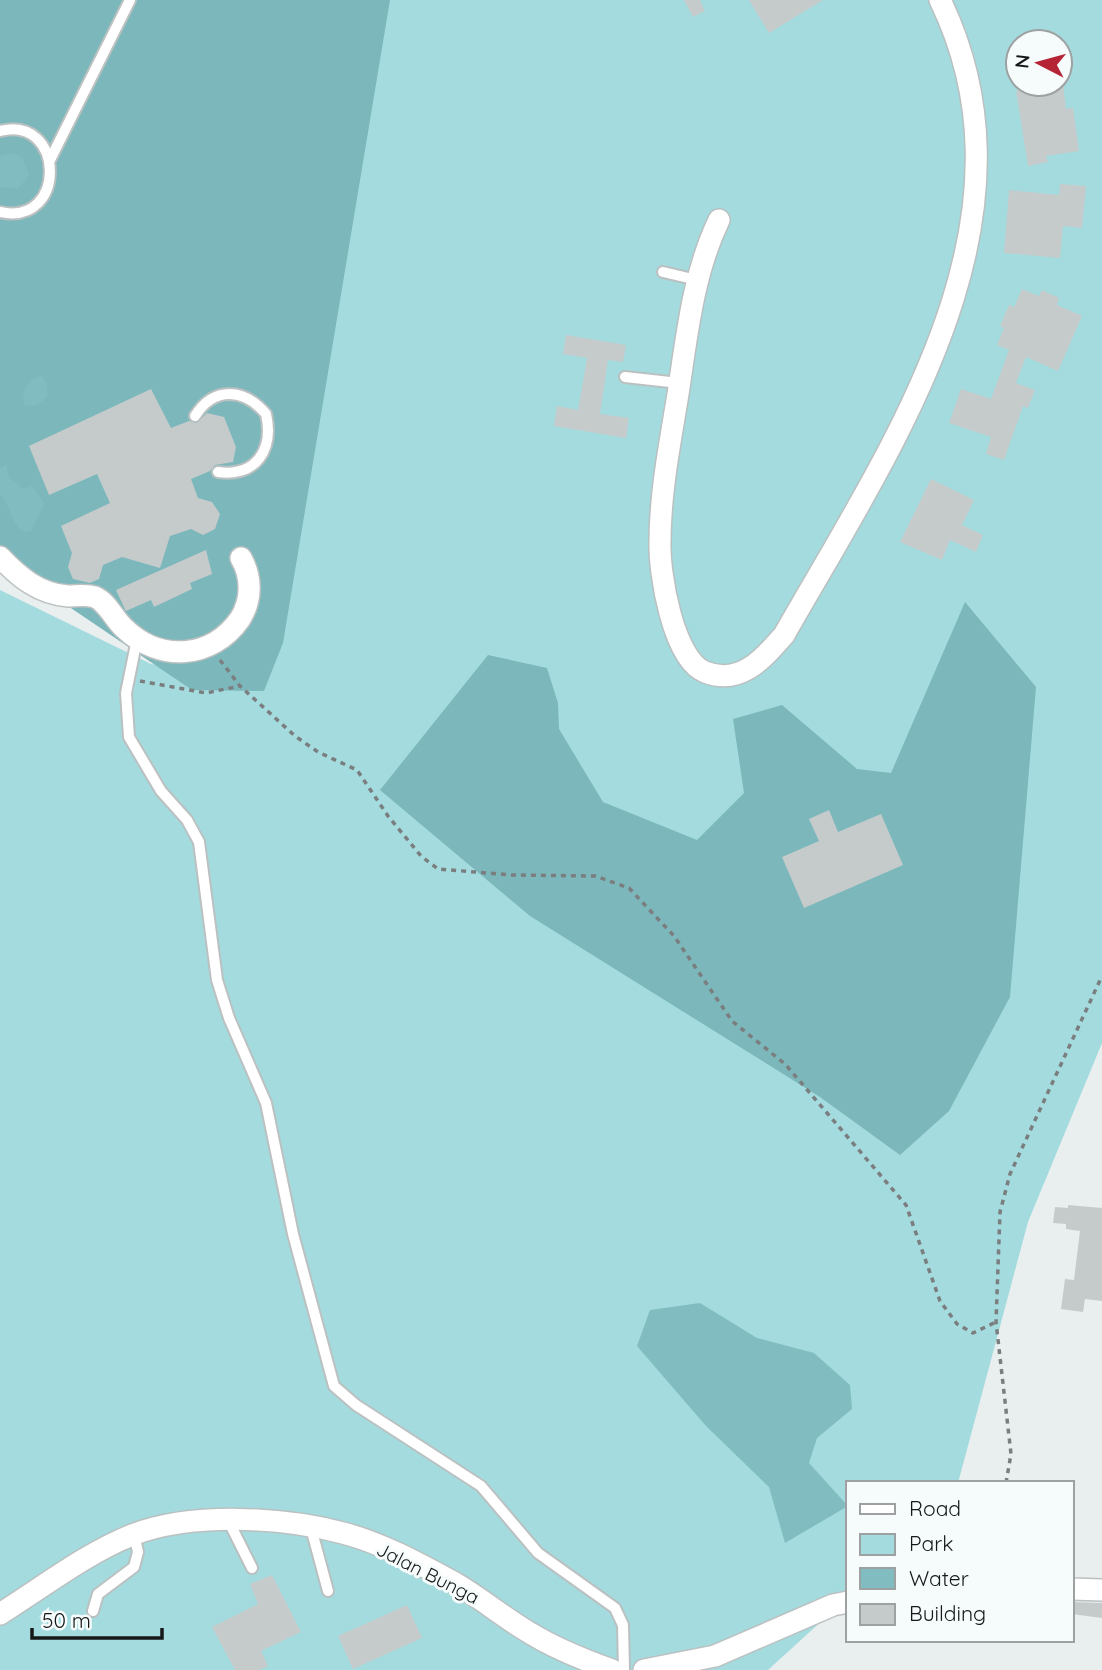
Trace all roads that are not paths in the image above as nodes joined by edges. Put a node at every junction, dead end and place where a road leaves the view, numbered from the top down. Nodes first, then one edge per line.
1 (130, 0) edge
2 (940, 0) edge
3 (0, 131) edge
4 (50, 160) junction
5 (0, 212) edge
6 (719, 219) dead end
7 (663, 272) dead end
8 (697, 280) junction
9 (625, 377) dead end
10 (679, 383) junction
11 (195, 416) dead end
12 (218, 472) dead end
13 (0, 557) edge
14 (241, 558) dead end
15 (137, 639) junction
16 (228, 1520) junction
17 (311, 1528) junction
18 (134, 1534) junction
19 (251, 1568) dead end
20 (1074, 1590) edge
21 (1102, 1590) edge
22 (328, 1591) dead end
23 (846, 1602) edge
24 (93, 1611) dead end
25 (0, 1614) edge
26 (612, 1670) edge
27 (624, 1670) edge
28 (644, 1670) edge

1 - 4 lane
2 - 10 street
3 - 4 lane
4 - 5 lane
6 - 8 street
7 - 8 lane
8 - 10 street
9 - 10 lane
11 - 12 lane
13 - 15 street
14 - 15 street
15 - 27 lane
16 - 17 street, Jalan Bunga
16 - 18 street, Jalan Bunga
16 - 19 lane
17 - 22 lane
17 - 26 street, Jalan Bunga
18 - 24 lane
18 - 25 street, Jalan Bunga
20 - 21 street
23 - 28 street

